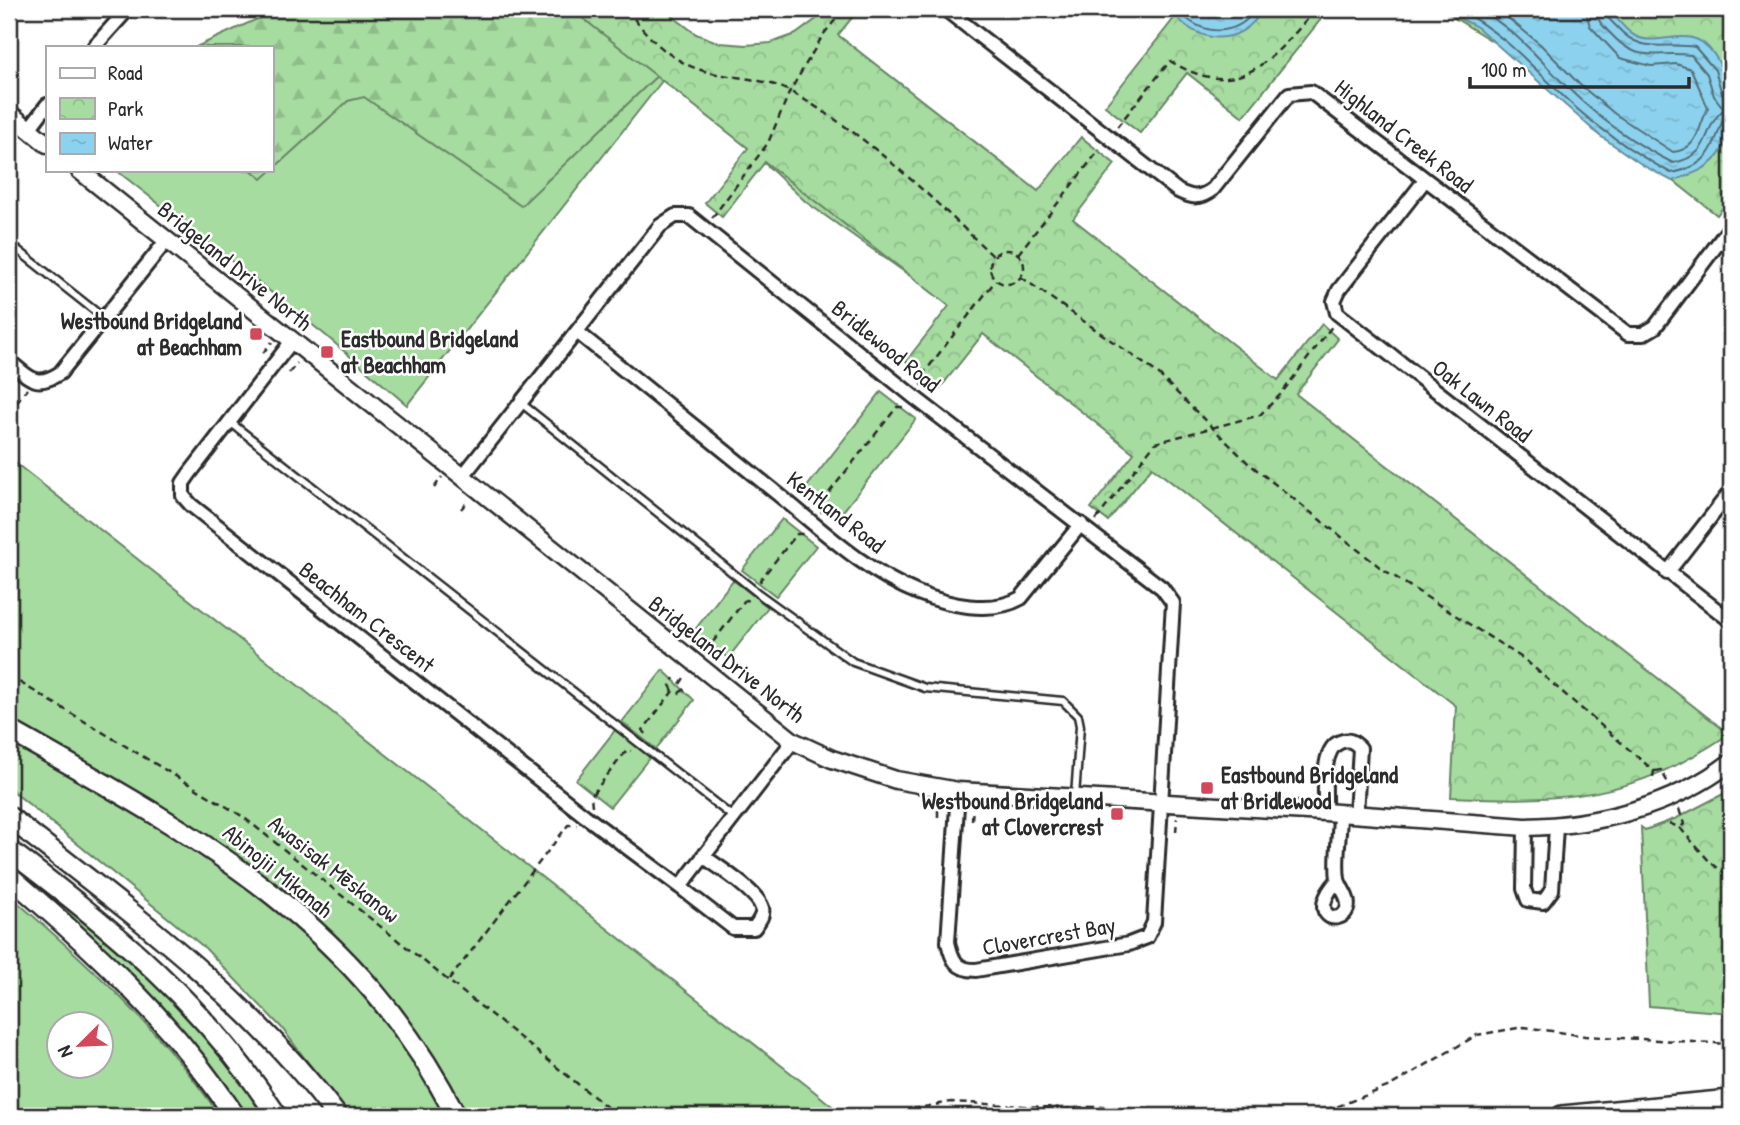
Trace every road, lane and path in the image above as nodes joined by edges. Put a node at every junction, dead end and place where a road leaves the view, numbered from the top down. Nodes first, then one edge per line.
1 (128, 9) edge
2 (627, 9) edge
3 (844, 9) edge
4 (945, 9) edge
5 (1317, 9) edge
6 (1671, 9) edge
7 (1679, 9) edge
8 (95, 46) edge
9 (790, 91) junction
10 (46, 106) edge
11 (9, 113) edge
12 (29, 129) junction
13 (1110, 137) junction
14 (46, 143) edge
15 (82, 172) edge
16 (1425, 180) junction
17 (1731, 226) edge
18 (704, 228) junction
19 (167, 240) junction
20 (9, 243) edge
21 (1018, 254) junction
22 (993, 256) junction
23 (1021, 276) junction
24 (996, 281) junction
25 (105, 318) junction
26 (1333, 325) dead end
27 (577, 332) junction
28 (292, 341) junction
29 (9, 361) edge
30 (34, 381) junction
31 (914, 397) junction
32 (521, 403) junction
33 (9, 412) edge
34 (230, 422) junction
35 (1213, 426) junction
36 (462, 477) junction
37 (1731, 491) edge
38 (815, 524) junction
39 (1085, 527) junction
40 (1667, 573) junction
41 (759, 594) junction
42 (1731, 621) edge
43 (696, 664) junction
44 (9, 676) edge
45 (674, 678) dead end
46 (680, 684) dead end
47 (684, 689) dead end
48 (673, 691) junction
49 (9, 730) edge
50 (793, 741) junction
51 (641, 744) junction
52 (1731, 762) edge
53 (1652, 782) dead end
54 (958, 791) junction
55 (1075, 799) junction
56 (1162, 803) junction
57 (1340, 813) junction
58 (584, 816) junction
59 (9, 817) edge
60 (733, 817) junction
61 (1669, 823) dead end
62 (1525, 827) junction
63 (1556, 827) junction
64 (9, 850) edge
65 (703, 856) junction
66 (9, 876) edge
67 (1731, 878) edge
68 (1338, 880) dead end
69 (680, 887) junction
70 (449, 980) junction
71 (1731, 1044) edge
72 (1731, 1100) edge
73 (1059, 1108) junction
74 (235, 1116) edge
75 (277, 1116) edge
76 (337, 1116) edge
77 (456, 1116) edge
78 (618, 1116) edge
79 (877, 1116) edge
80 (1041, 1116) edge
81 (1184, 1116) edge
82 (1290, 1116) edge
83 (1562, 1116) edge

1 - 8 street
2 - 9 path
3 - 9 path
4 - 13 street, Highland Creek Road
5 - 13 path
6 - 7 path
9 - 18 path
9 - 22 path
10 - 12 street
11 - 12 street
12 - 14 street
13 - 16 street, Highland Creek Road
13 - 21 path
15 - 19 street, Bridgeland Drive North
16 - 17 street, Highland Creek Road
16 - 40 street, Oak Lawn Road
18 - 27 street, Bridlewood Road
18 - 31 street, Bridlewood Road
19 - 25 street
19 - 28 street, Bridgeland Drive North
20 - 25 lane
21 - 22 path
21 - 23 path
22 - 24 path
23 - 24 path
23 - 35 path
24 - 31 path
25 - 30 street
26 - 35 path
27 - 32 street, Bridlewood Road
27 - 38 street, Kentland Road
28 - 34 street, Beachham Crescent
28 - 36 street, Bridgeland Drive North
29 - 30 street
30 - 33 path
31 - 38 path
31 - 39 street, Bridlewood Road
32 - 36 street, Bridlewood Road
32 - 41 lane
34 - 51 lane
34 - 58 street, Beachham Crescent
35 - 39 path
35 - 53 path
36 - 43 street, Bridgeland Drive North
37 - 40 street
38 - 39 street, Kentland Road
38 - 41 path
39 - 56 street, Bridlewood Road
40 - 42 street, Oak Lawn Road
41 - 43 path
41 - 55 lane
43 - 46 path
43 - 50 street, Bridgeland Drive North
44 - 70 path, Awasisak Mēskanow
45 - 48 path
47 - 48 path
48 - 51 path
49 - 77 main road, Abinojii Mikanah
50 - 54 street, Bridgeland Drive North
50 - 60 street
51 - 58 path
51 - 60 lane
52 - 63 street, Bridgeland Drive North
54 - 55 street, Bridgeland Drive North
54 - 56 street, Clovercrest Bay
55 - 56 street, Bridgeland Drive North
56 - 57 street, Bridgeland Drive North
57 - 57 street
57 - 62 street, Bridgeland Drive North
57 - 68 street
58 - 69 street, Beachham Crescent
58 - 70 path
59 - 76 main road
60 - 65 street
61 - 67 path
62 - 63 street, Bridgeland Drive North
62 - 63 street
64 - 75 main road
65 - 69 street
65 - 69 street, Beachham Crescent
66 - 74 main road
70 - 78 path, Awasisak Mēskanow
71 - 82 path
72 - 83 main road
73 - 79 path
73 - 80 path
73 - 81 path

